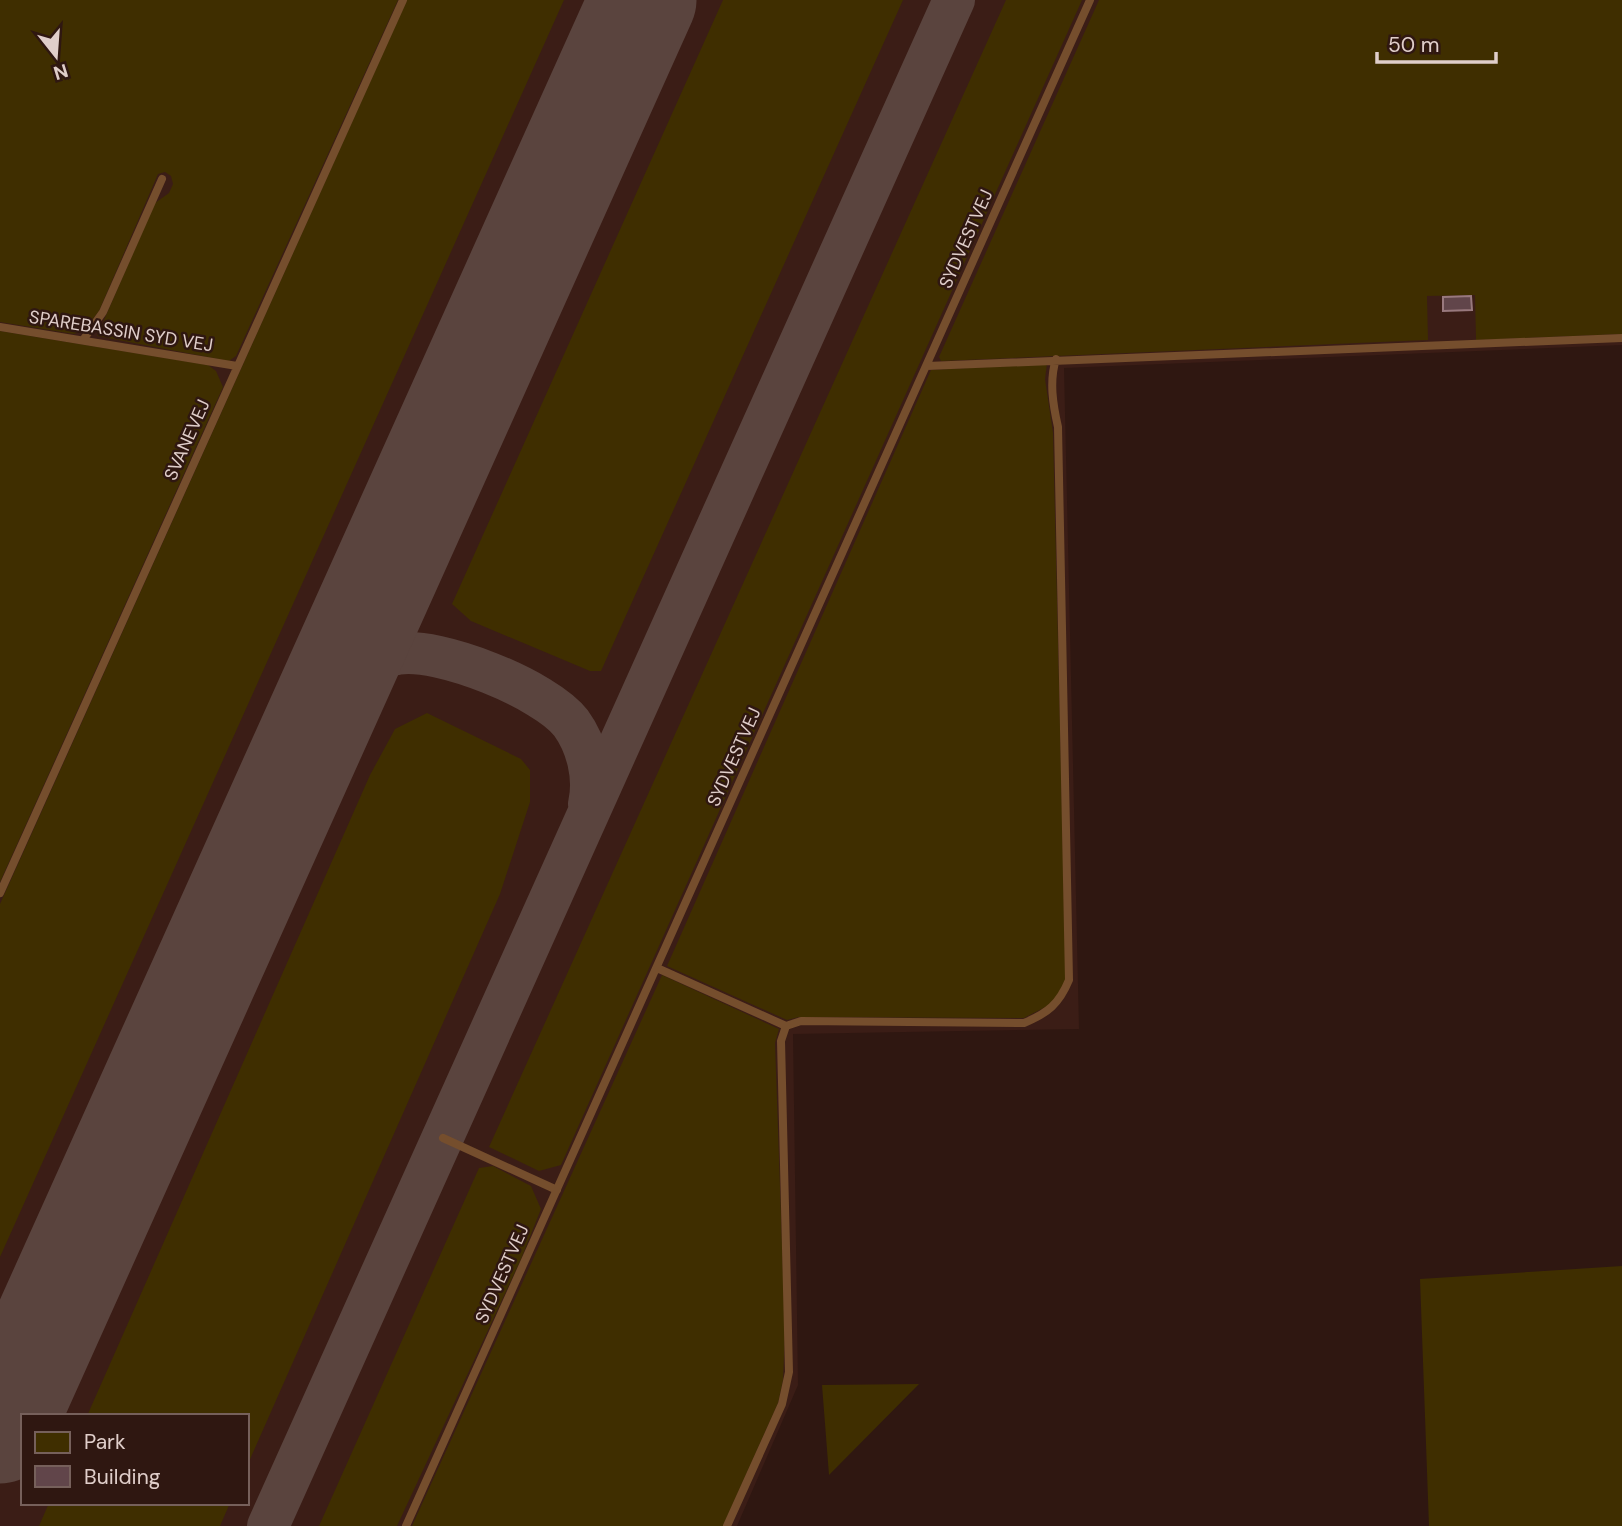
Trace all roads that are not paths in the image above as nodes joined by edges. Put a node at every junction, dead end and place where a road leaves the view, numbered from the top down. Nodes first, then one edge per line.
1 (403, 0) edge
2 (1090, 0) edge
3 (162, 179) dead end
4 (0, 327) edge
5 (1622, 338) edge
6 (83, 340) junction
7 (1056, 359) junction
8 (237, 366) junction
9 (927, 366) junction
10 (0, 893) edge
11 (657, 968) junction
12 (786, 1026) junction
13 (443, 1138) dead end
14 (557, 1190) junction
15 (406, 1526) edge
16 (727, 1526) edge

1 - 8 lane, SVANEVEJ
2 - 9 lane, SYDVESTVEJ
3 - 6 lane
4 - 6 lane, SPAREBASSIN SYD VEJ
5 - 7 lane
6 - 8 lane, SPAREBASSIN SYD VEJ
7 - 9 lane
7 - 12 lane
8 - 10 lane, SVANEVEJ
9 - 11 lane, SYDVESTVEJ
11 - 12 lane
11 - 14 lane, SYDVESTVEJ
12 - 16 lane
13 - 14 lane
14 - 15 lane, SYDVESTVEJ

